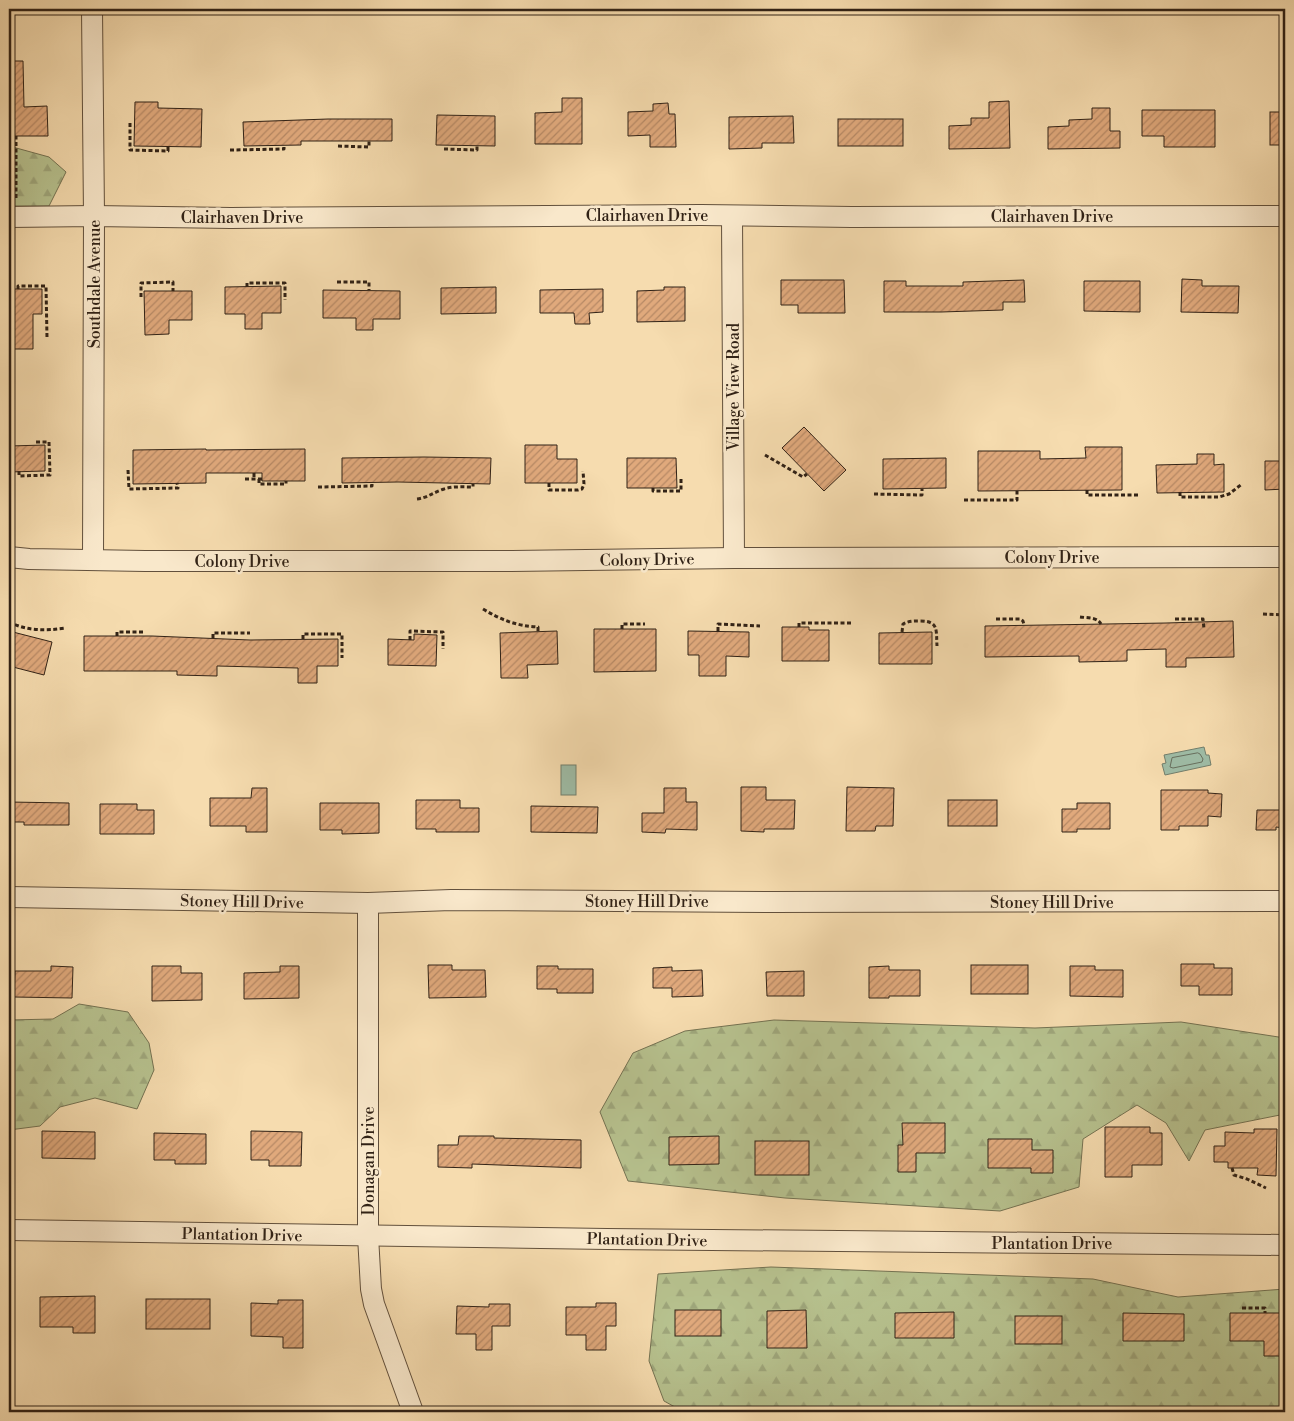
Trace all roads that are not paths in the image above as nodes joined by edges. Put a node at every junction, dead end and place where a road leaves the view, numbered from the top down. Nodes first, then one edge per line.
1 (92, 9) edge
2 (94, 216) junction
3 (732, 216) junction
4 (1285, 216) edge
5 (12, 217) edge
6 (9, 557) edge
7 (1285, 557) edge
8 (734, 558) junction
9 (93, 560) junction
10 (9, 897) edge
11 (1285, 901) edge
12 (368, 903) junction
13 (9, 1230) edge
14 (368, 1236) junction
15 (1285, 1245) edge
16 (413, 1412) edge

1 - 2 street, Southdale Avenue
2 - 3 street, Clairhaven Drive
2 - 5 street, Clairhaven Drive
2 - 9 street, Southdale Avenue
3 - 4 street, Clairhaven Drive
3 - 8 street, Village View Road
6 - 9 street, Colony Drive
7 - 8 street, Colony Drive
8 - 9 street, Colony Drive
10 - 12 street, Stoney Hill Drive
11 - 12 street, Stoney Hill Drive
12 - 14 street, Donagan Drive
13 - 14 street, Plantation Drive
14 - 15 street, Plantation Drive
14 - 16 street, Donagan Drive

